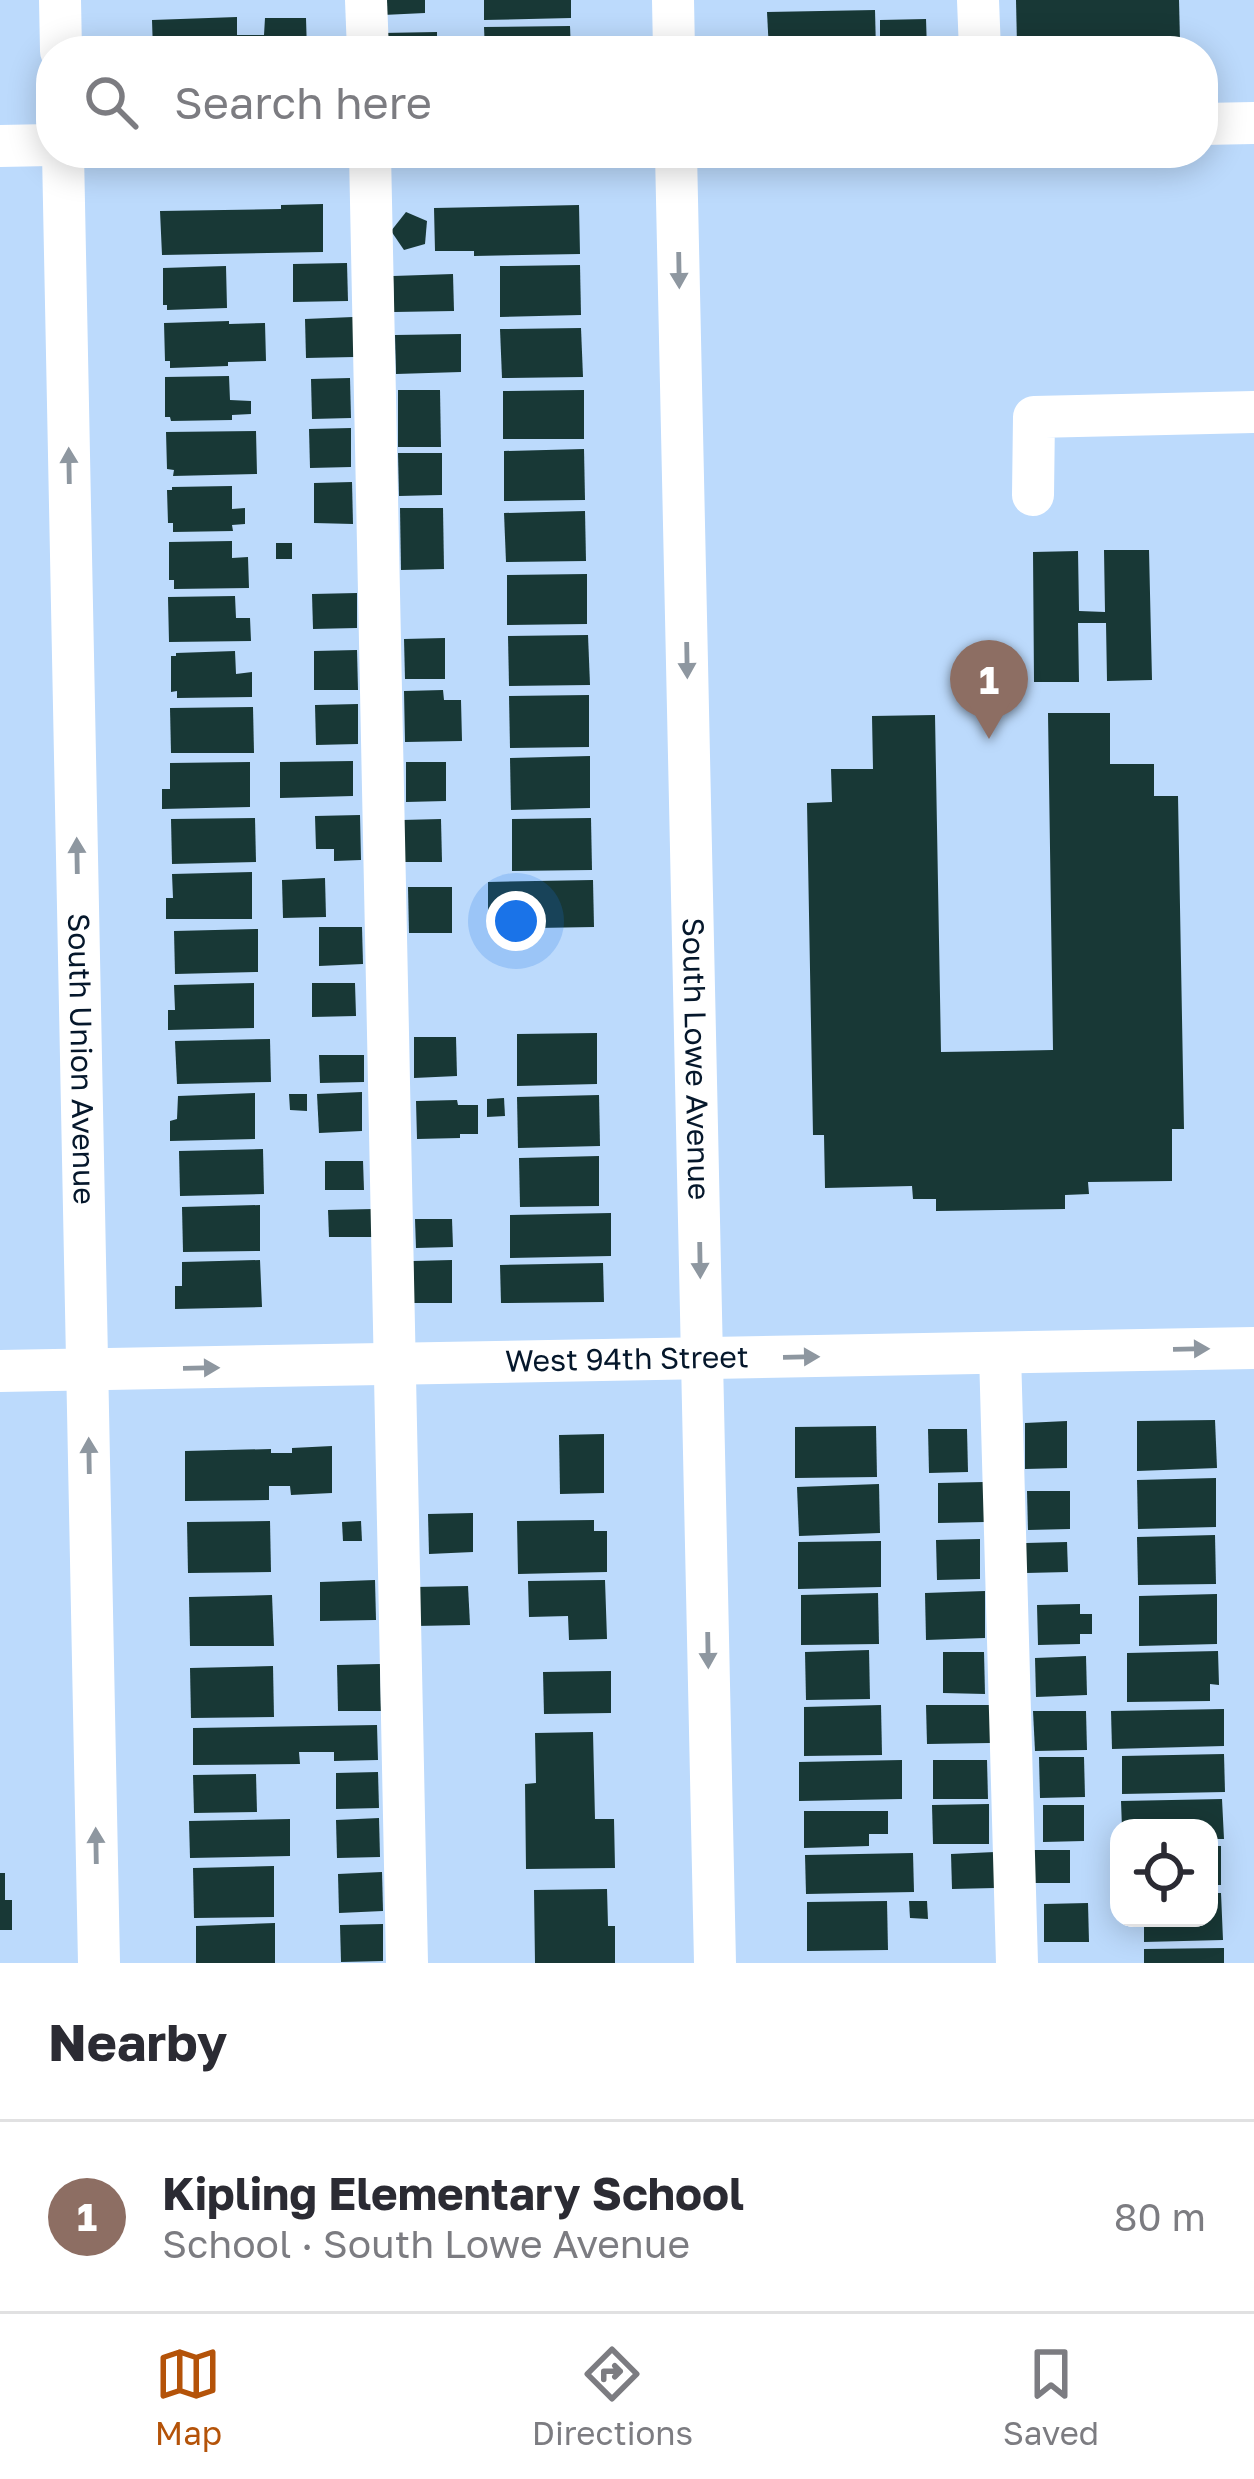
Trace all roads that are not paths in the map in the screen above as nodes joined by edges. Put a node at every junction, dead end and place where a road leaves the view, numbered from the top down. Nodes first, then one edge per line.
1 (60, 0) edge
2 (367, 0) edge
3 (673, 0) edge
4 (979, 0) edge
5 (61, 36) edge
6 (368, 36) edge
7 (674, 36) edge
8 (980, 36) edge
9 (1254, 123) edge
10 (1218, 124) edge
11 (36, 145) edge
12 (0, 146) edge
13 (63, 168) edge
14 (370, 168) edge
15 (676, 168) edge
16 (1254, 412) edge
17 (1033, 495) dead end
18 (1254, 1348) edge
19 (1000, 1353) junction
20 (702, 1358) junction
21 (396, 1364) junction
22 (87, 1370) junction
23 (0, 1371) edge
24 (99, 1963) edge
25 (407, 1963) edge
26 (715, 1963) edge
27 (1017, 1963) edge

1 - 5 street
2 - 6 street
3 - 7 street
4 - 8 street
9 - 10 street
11 - 12 street
22 -> 13 street, South Union Avenue
14 - 21 street
15 -> 20 street, South Lowe Avenue
16 - 17 street
19 -> 18 street, West 94th Street
20 -> 19 street, West 94th Street
19 - 27 street
20 - 21 street, West 94th Street
20 -> 26 street, South Lowe Avenue
22 -> 21 street, West 94th Street
21 - 25 street
22 - 23 street, West 94th Street
24 -> 22 street, South Union Avenue

